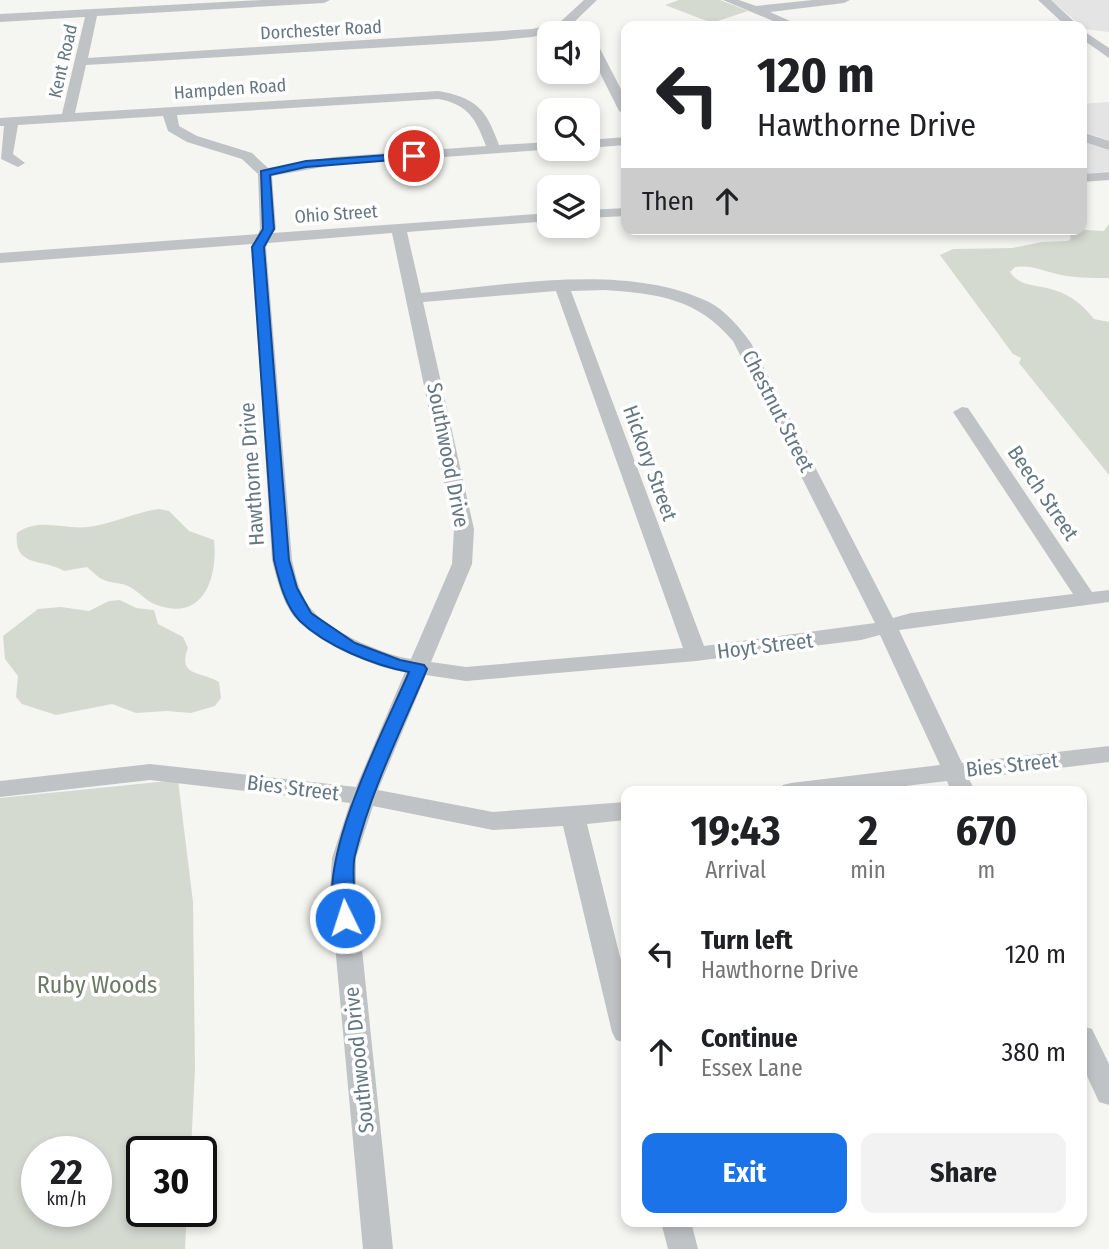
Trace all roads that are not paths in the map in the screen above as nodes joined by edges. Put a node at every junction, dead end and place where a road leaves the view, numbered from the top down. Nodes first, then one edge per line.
1 (324, 0) edge
2 (591, 0) edge
3 (729, 0) edge
4 (844, 0) edge
5 (1044, 0) edge
6 (755, 10) junction
7 (93, 13) junction
8 (0, 19) edge
9 (568, 21) edge
10 (782, 21) edge
11 (1067, 21) edge
12 (537, 32) edge
13 (1109, 36) edge
14 (1087, 37) edge
15 (1087, 40) edge
16 (1109, 54) edge
17 (600, 60) edge
18 (80, 62) junction
19 (479, 89) dead end
20 (462, 99) junction
21 (621, 101) edge
22 (169, 111) junction
23 (68, 117) junction
24 (6, 122) edge
25 (1087, 138) edge
26 (621, 141) edge
27 (600, 143) edge
28 (1109, 146) edge
29 (537, 147) edge
30 (494, 150) junction
31 (18, 163) dead end
32 (265, 173) junction
33 (1109, 176) edge
34 (1087, 178) edge
35 (621, 212) edge
36 (600, 214) edge
37 (537, 218) edge
38 (398, 229) junction
39 (262, 239) junction
40 (0, 258) edge
41 (562, 288) junction
42 (416, 298) junction
43 (962, 412) dead end
44 (1109, 596) edge
45 (1086, 598) junction
46 (887, 626) junction
47 (696, 654) junction
48 (418, 669) junction
49 (1109, 754) edge
50 (959, 781) edge
51 (875, 786) edge
52 (0, 789) edge
53 (364, 796) junction
54 (621, 812) edge
55 (573, 817) junction
56 (621, 1012) edge
57 (1090, 1047) edge
58 (1109, 1093) edge
59 (677, 1227) edge
60 (378, 1249) edge
61 (683, 1249) edge

1 - 7 street
2 - 9 street
3 - 6 street
4 - 6 street
5 - 11 street
6 - 10 street
7 - 8 street
7 - 18 street, Kent Road
12 - 18 street, Dorchester Road
13 - 14 street
15 - 16 street
17 - 21 street
18 - 23 street, Kent Road
19 - 20 street
20 - 22 street, Hampden Road
20 - 30 street
22 - 23 street, Hampden Road
22 - 32 street
23 - 24 street, Hampden Road
24 - 31 street
25 - 28 street
26 - 27 street
29 - 30 street
30 - 32 street
32 - 39 street, Hawthorne Drive
33 - 34 street
35 - 36 street
37 - 38 street, Ohio Street
38 - 39 street, Ohio Street
38 - 42 street, Southwood Drive
39 - 40 street, Ohio Street
39 - 48 street, Hawthorne Drive
41 - 42 street, Chestnut Street
41 - 46 street, Chestnut Street
41 - 47 street, Hickory Street
42 - 48 street, Southwood Drive
43 - 45 street, Beech Street
44 - 45 street, Hoyt Street
45 - 46 street, Hoyt Street
46 - 47 street, Hoyt Street
46 - 50 street, Chestnut Street
47 - 48 street, Hoyt Street
48 - 53 street, Southwood Drive
49 - 50 street, Bies Street
50 - 51 street, Bies Street
52 - 53 street, Bies Street
53 - 55 street, Bies Street
53 - 60 street, Southwood Drive
54 - 55 street, Bies Street
55 - 56 street
57 - 58 street
59 - 61 street

